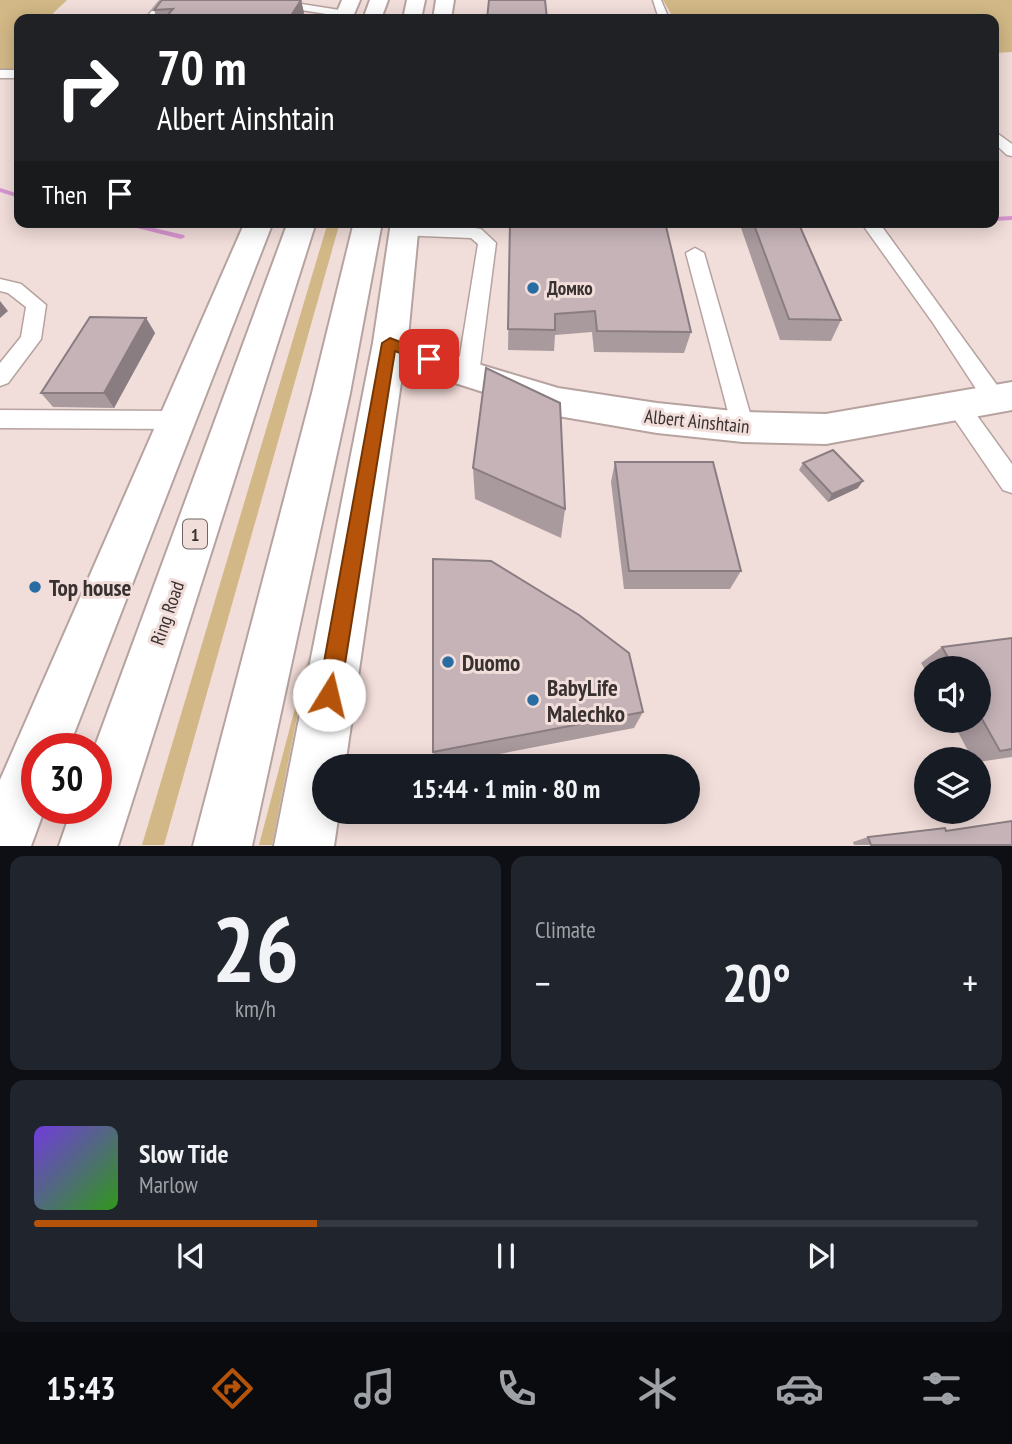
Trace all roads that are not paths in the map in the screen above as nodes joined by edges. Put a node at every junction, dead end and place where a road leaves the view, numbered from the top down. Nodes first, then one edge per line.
1 (167, 0) edge
2 (256, 0) edge
3 (657, 2) dead end
4 (347, 11) edge
5 (154, 14) edge
6 (662, 14) edge
7 (999, 140) edge
8 (1012, 152) edge
9 (257, 228) edge
10 (300, 228) edge
11 (391, 228) edge
12 (392, 228) edge
13 (423, 228) edge
14 (874, 228) dead end
15 (695, 253) dead end
16 (0, 285) edge
17 (390, 343) junction
18 (468, 374) junction
19 (0, 378) edge
20 (1003, 397) edge
21 (957, 405) junction
22 (0, 419) edge
23 (177, 420) junction
24 (743, 427) junction
25 (1012, 483) edge
26 (48, 733) edge
27 (21, 798) edge
28 (1, 845) edge
29 (88, 845) edge
30 (222, 845) edge
31 (304, 845) edge

1 - 5 lane
2 - 4 lane
3 - 6 lane
7 - 8 lane
9 - 23 main road
10 - 29 main road, Ring Road / 1
11 - 30 main road
12 - 17 main road
13 - 18 lane
14 - 20 lane
15 - 24 lane
16 - 19 lane
17 - 18 main road, Albert Ainshtain
17 - 31 main road
18 - 24 main road, Albert Ainshtain
20 - 21 main road, Albert Ainshtain
21 - 24 main road, Albert Ainshtain
21 - 25 lane
22 - 23 lane
23 - 26 main road
27 - 28 main road

